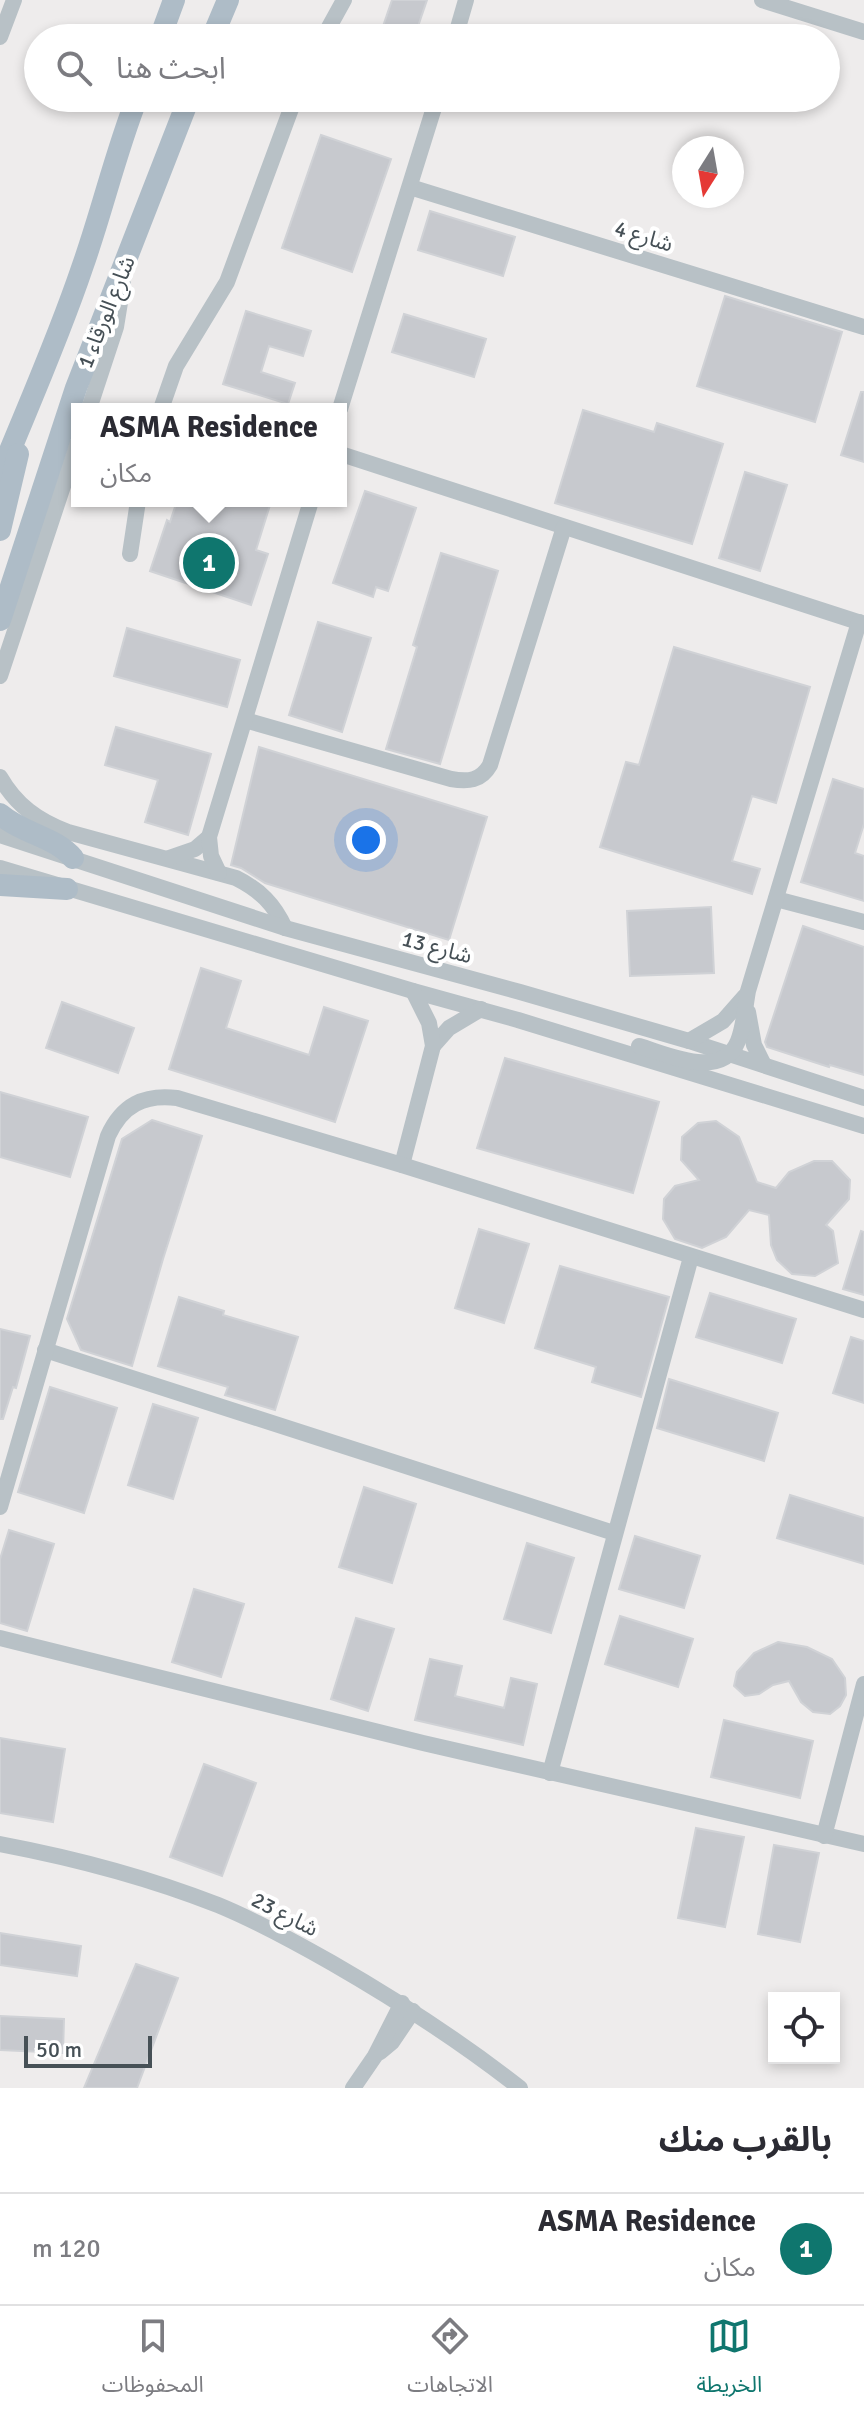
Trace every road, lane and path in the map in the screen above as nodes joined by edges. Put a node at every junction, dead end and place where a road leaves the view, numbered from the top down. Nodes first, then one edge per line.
1 (14, 0) edge
2 (174, 0) edge
3 (228, 0) edge
4 (466, 0) edge
5 (762, 0) edge
6 (340, 1) edge
7 (165, 24) edge
8 (218, 24) edge
9 (329, 24) edge
10 (459, 24) edge
11 (838, 24) edge
12 (840, 24) edge
13 (864, 32) edge
14 (0, 37) edge
15 (132, 112) edge
16 (184, 112) edge
17 (290, 112) edge
18 (433, 112) edge
19 (410, 187) junction
20 (124, 269) junction
21 (864, 327) edge
22 (72, 403) edge
23 (91, 403) edge
24 (163, 403) edge
25 (342, 403) edge
26 (71, 405) edge
27 (22, 425) junction
28 (347, 456) edge
29 (71, 462) edge
30 (0, 475) edge
31 (137, 507) edge
32 (309, 507) edge
33 (564, 527) junction
34 (0, 530) edge
35 (130, 554) dead end
36 (0, 620) edge
37 (861, 623) edge
38 (0, 676) edge
39 (245, 720) junction
40 (0, 777) edge
41 (0, 814) edge
42 (0, 835) edge
43 (209, 837) junction
44 (73, 858) junction
45 (167, 859) junction
46 (0, 868) edge
47 (219, 873) junction
48 (0, 885) edge
49 (67, 889) junction
50 (776, 899) junction
51 (864, 922) edge
52 (285, 928) junction
53 (413, 991) junction
54 (748, 991) junction
55 (481, 1009) junction
56 (689, 1041) junction
57 (586, 1042) junction
58 (433, 1046) junction
59 (729, 1054) junction
60 (764, 1065) junction
61 (864, 1098) edge
62 (864, 1126) edge
63 (402, 1165) junction
64 (691, 1257) junction
65 (864, 1310) edge
66 (45, 1350) junction
67 (0, 1507) edge
68 (614, 1533) junction
69 (0, 1638) edge
70 (864, 1684) edge
71 (550, 1773) junction
72 (824, 1836) junction
73 (0, 1844) edge
74 (864, 1844) edge
75 (407, 2007) junction
76 (353, 2088) edge
77 (520, 2088) edge

1 - 14 street
2 - 7 main road
3 - 8 main road
4 - 10 street
5 - 11 street
6 - 9 street
12 - 13 street
15 - 27 main road, شارع الورقاء 1
16 - 20 main road, شارع الورقاء 1
17 - 24 street
18 - 19 street
19 - 21 street, شارع 4
19 - 25 street
20 - 22 main road, شارع الورقاء 1
20 - 23 street
26 - 36 main road, شارع الورقاء 1
27 - 30 main road, شارع الورقاء 1
27 - 34 main road
28 - 33 street
29 - 38 street
31 - 35 street
32 - 39 street
33 - 37 street
33 - 39 street
37 - 50 street
39 - 43 street
40 - 45 street
41 - 44 main road
42 - 44 street, شارع 13
43 - 45 street
43 - 47 street
44 - 52 street, شارع 13
45 - 47 street
46 - 49 street
47 - 52 street
48 - 49 main road
49 - 53 street
50 - 51 street
50 - 54 street
52 - 56 street, شارع 13
53 - 55 street
53 - 58 street
54 - 56 street
54 - 59 street
54 - 60 street
55 - 57 street
55 - 58 street
56 - 59 street, شارع 13
57 - 59 street
57 - 62 street
58 - 63 street
59 - 60 street, شارع 13
60 - 61 street, شارع 13
63 - 64 street
63 - 66 street
64 - 65 street
64 - 68 street
66 - 67 street
66 - 68 street
68 - 71 street
69 - 71 street
70 - 72 street
71 - 72 street
72 - 74 street
73 - 75 street, شارع 23
75 - 76 street
75 - 77 street, شارع 23

